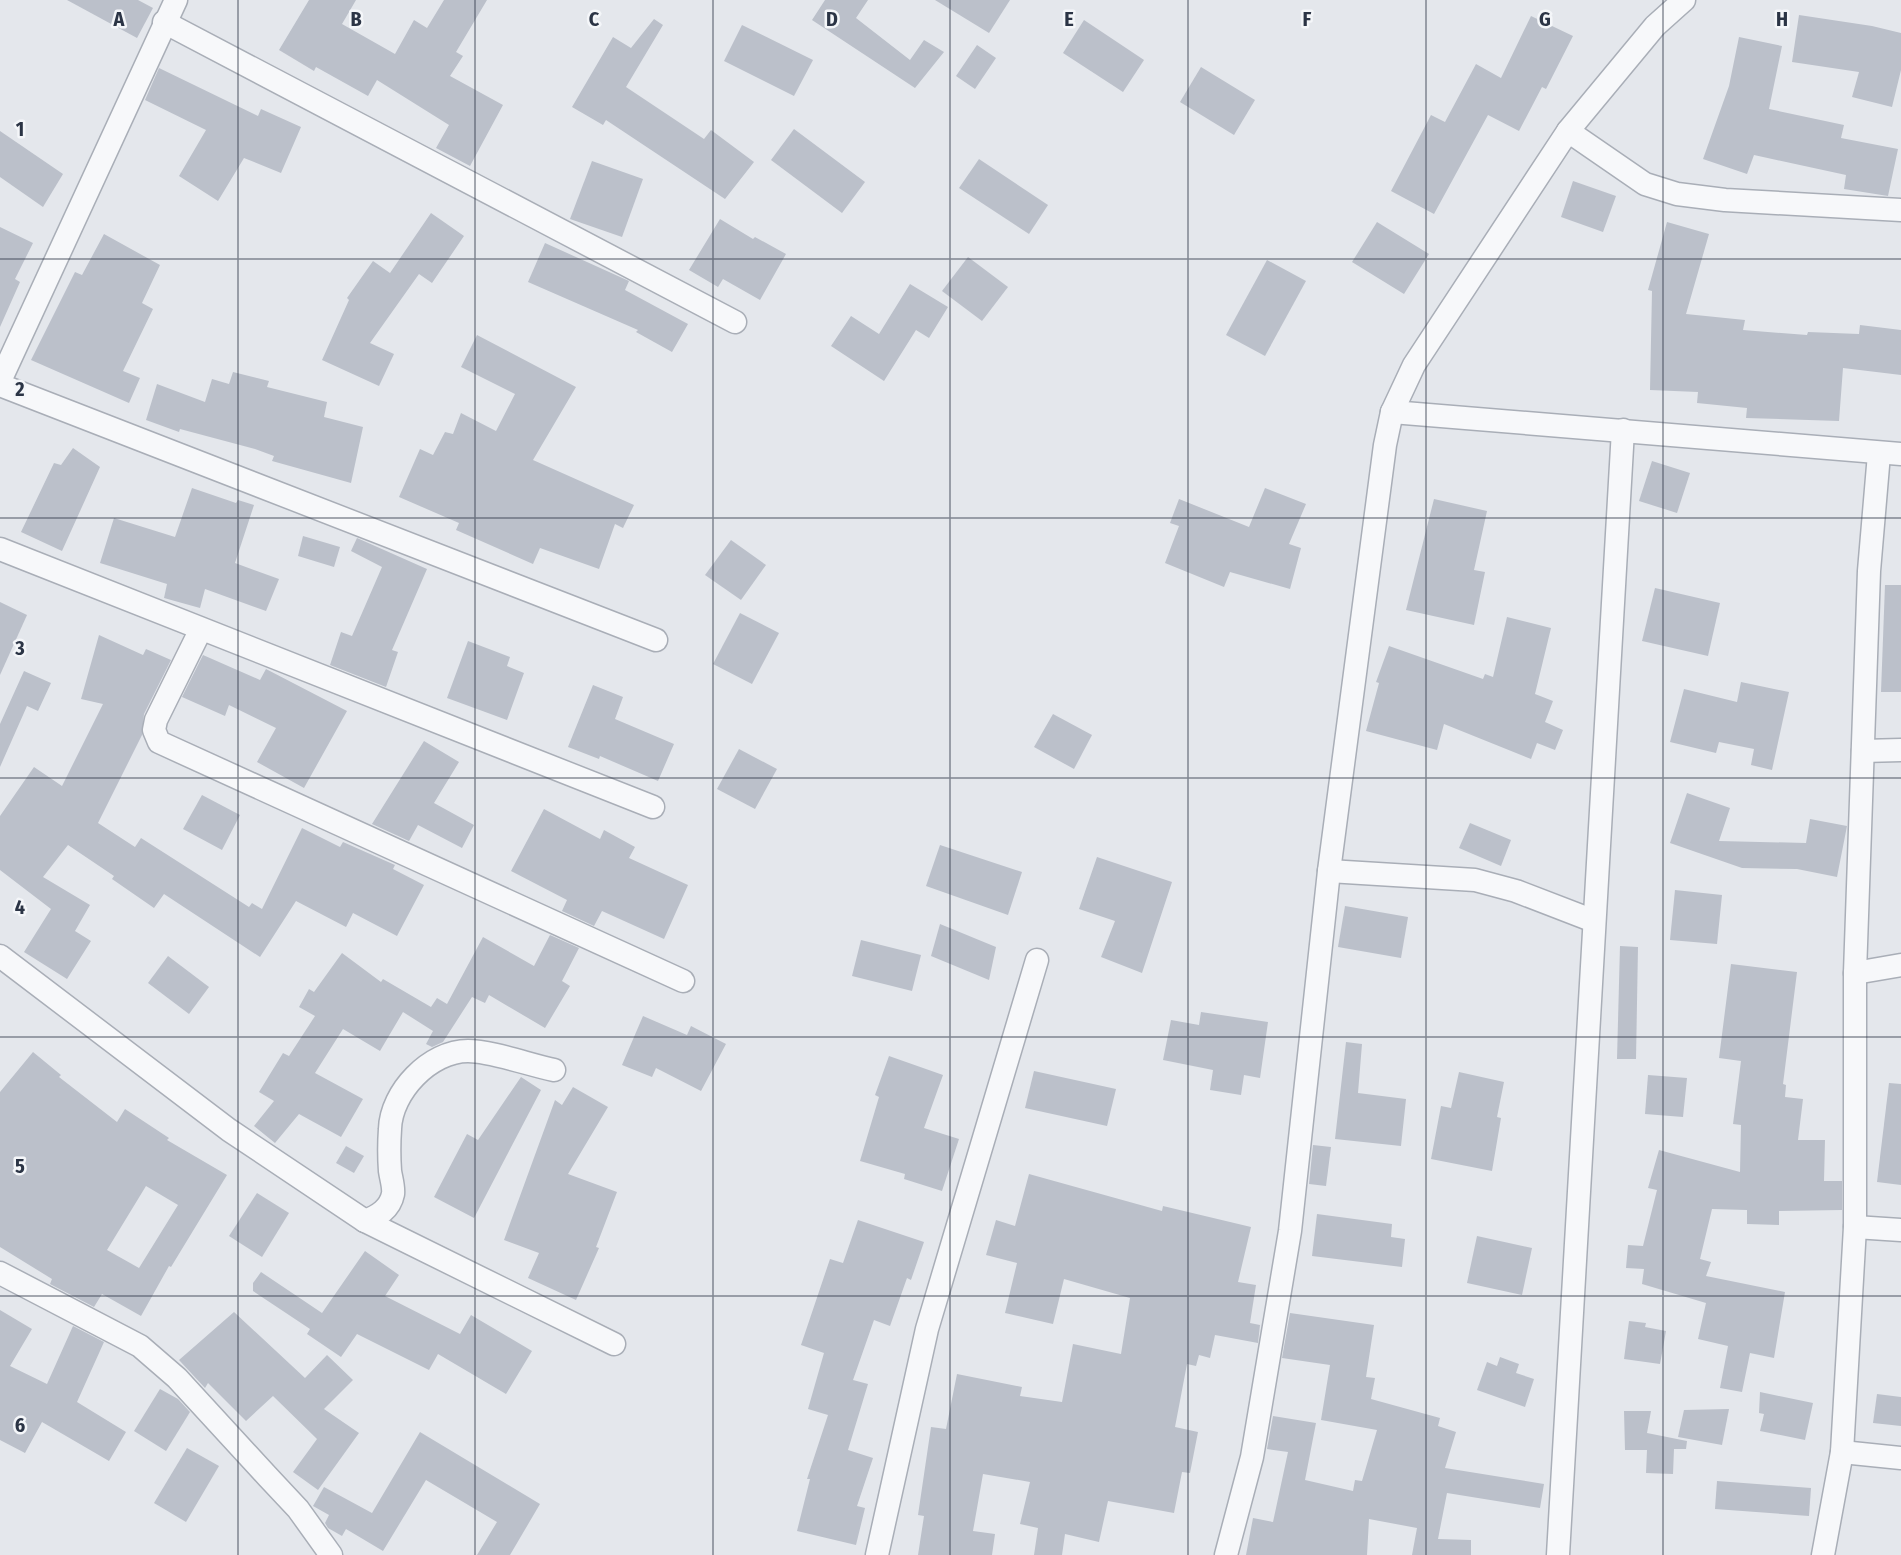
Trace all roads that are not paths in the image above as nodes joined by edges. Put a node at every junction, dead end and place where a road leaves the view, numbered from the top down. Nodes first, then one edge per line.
1 (176, 0) edge
2 (1684, 0) edge
3 (164, 22) junction
4 (1568, 131) junction
5 (1901, 210) edge
6 (735, 322) dead end
7 (0, 383) edge
8 (1392, 412) junction
9 (1623, 430) junction
10 (1890, 454) edge
11 (0, 549) edge
12 (201, 628) junction
13 (656, 639) dead end
14 (1901, 750) edge
15 (1863, 751) junction
16 (653, 807) dead end
17 (1329, 871) junction
18 (1594, 921) junction
19 (0, 956) edge
20 (1037, 960) dead end
21 (1901, 965) edge
22 (1855, 973) junction
23 (683, 981) dead end
24 (554, 1070) dead end
25 (365, 1221) junction
26 (1855, 1227) junction
27 (1901, 1230) edge
28 (0, 1274) edge
29 (614, 1344) dead end
30 (1842, 1452) junction
31 (1901, 1458) edge
32 (331, 1555) edge
33 (877, 1555) edge
34 (1226, 1555) edge
35 (1558, 1555) edge
36 (1823, 1555) edge

1 - 3 street
2 - 4 street
3 - 6 street
3 - 7 street
4 - 5 street
4 - 8 street
7 - 13 street
8 - 9 street
8 - 17 street
9 - 10 street
9 - 18 street
10 - 15 street
11 - 12 street
12 - 16 street
12 - 23 street
14 - 15 street
15 - 22 street
17 - 18 street
17 - 34 street
18 - 35 street
19 - 25 street
20 - 33 street
21 - 22 street
22 - 26 street
24 - 25 street
25 - 29 street
26 - 27 street
26 - 30 street
28 - 32 street
30 - 31 street
30 - 36 street

